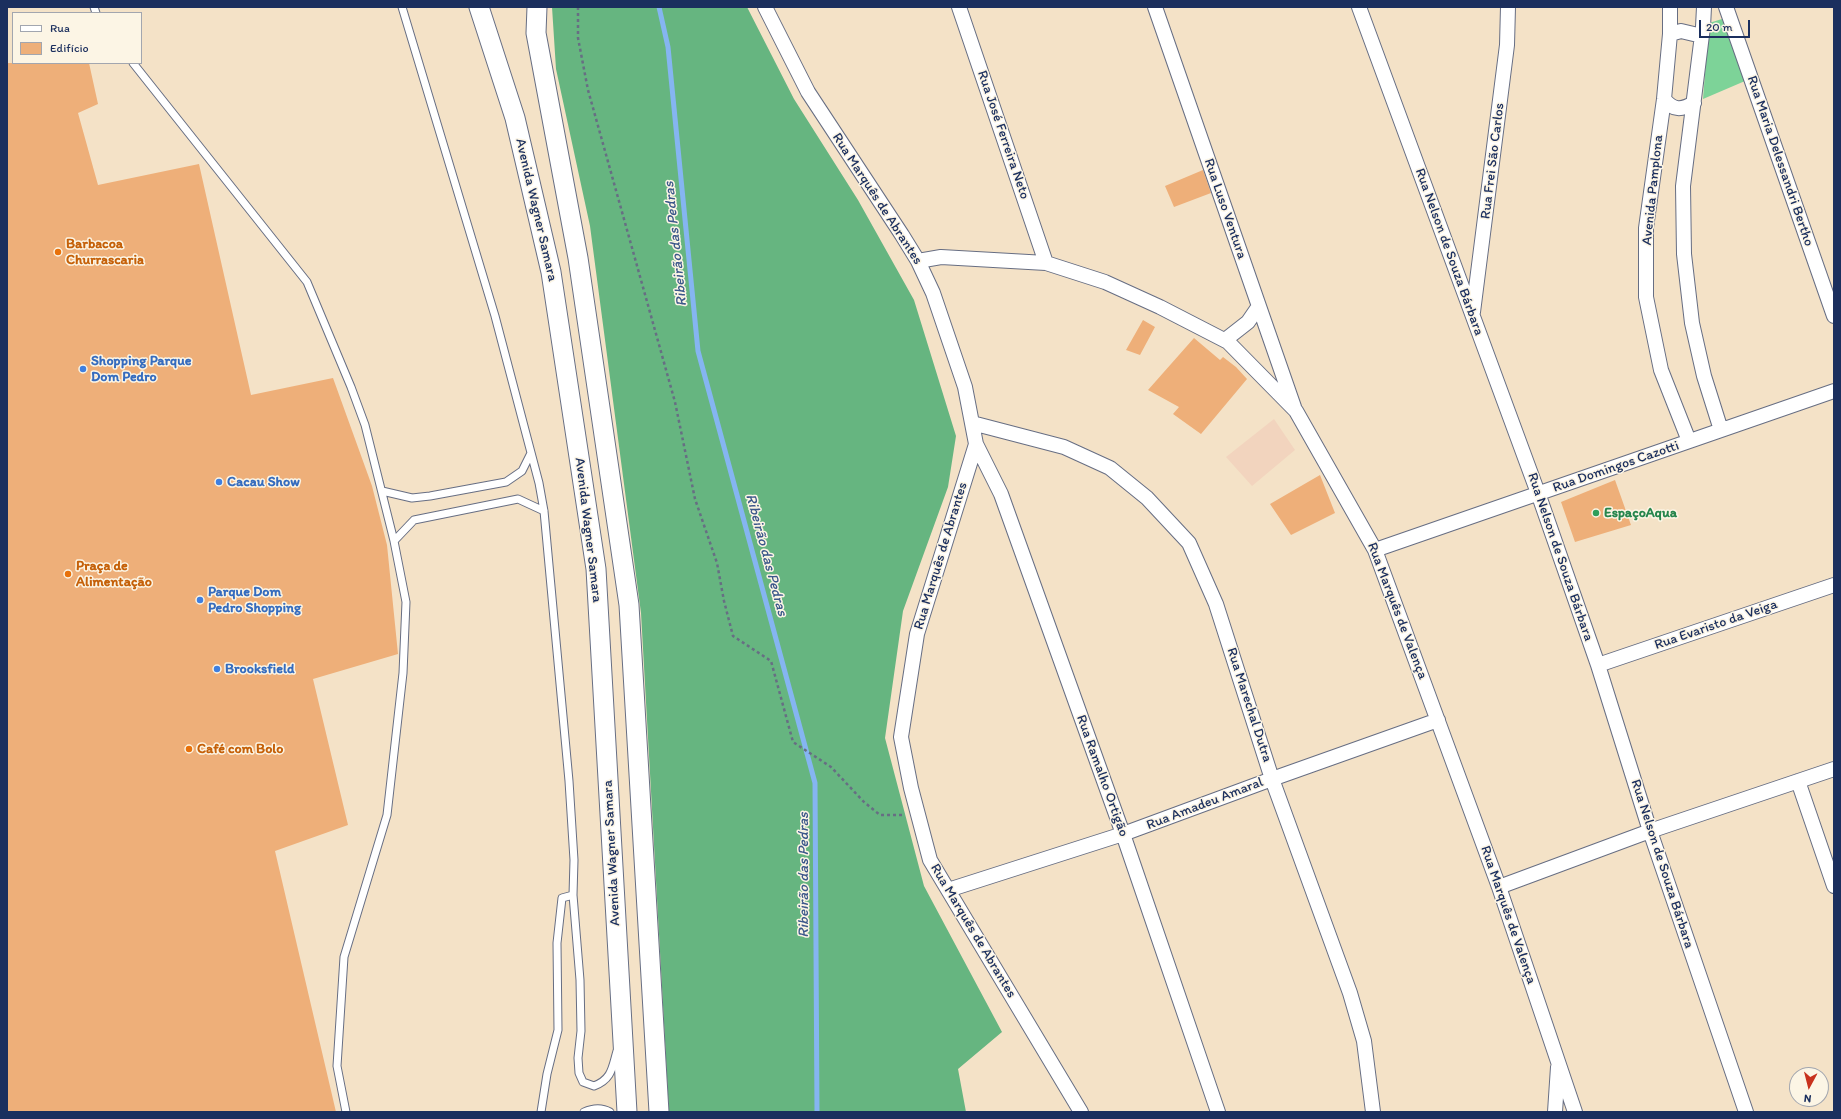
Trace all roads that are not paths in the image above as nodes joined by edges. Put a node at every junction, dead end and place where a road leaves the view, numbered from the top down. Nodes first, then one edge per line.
1 (402, 7) edge
2 (479, 7) edge
3 (537, 7) edge
4 (765, 7) edge
5 (959, 7) edge
6 (1155, 7) edge
7 (1359, 7) edge
8 (1508, 7) edge
9 (1670, 7) edge
10 (1704, 7) edge
11 (1726, 7) edge
12 (1670, 34) junction
13 (1702, 36) junction
14 (134, 64) edge
15 (1664, 99) junction
16 (1694, 103) junction
17 (918, 261) junction
18 (1046, 263) junction
19 (1259, 306) junction
20 (1472, 315) junction
21 (1834, 316) edge
22 (1225, 340) junction
23 (1834, 392) edge
24 (1296, 411) junction
25 (972, 423) junction
26 (1721, 430) junction
27 (1689, 441) junction
28 (976, 444) junction
29 (531, 453) junction
30 (382, 491) junction
31 (1538, 493) junction
32 (544, 511) junction
33 (394, 541) junction
34 (1375, 550) junction
35 (1834, 585) edge
36 (1598, 665) junction
37 (1438, 720) junction
38 (1834, 769) edge
39 (1272, 779) junction
40 (1798, 781) junction
41 (1650, 830) junction
42 (1123, 834) junction
43 (1834, 886) edge
44 (1500, 887) junction
45 (948, 890) junction
46 (574, 895) junction
47 (622, 1029) junction
48 (1558, 1059) junction
49 (346, 1112) edge
50 (541, 1112) edge
51 (584, 1112) edge
52 (610, 1112) edge
53 (627, 1112) edge
54 (659, 1112) edge
55 (1082, 1112) edge
56 (1218, 1112) edge
57 (1373, 1112) edge
58 (1555, 1112) edge
59 (1575, 1112) edge
60 (1746, 1112) edge

1 - 29 lane
2 - 47 main road, Avenida Wagner Samara
3 - 54 main road, Avenida Wagner Samara
4 - 17 street, Rua Marquês de Abrantes
5 - 18 street, Rua José Ferreira Neto
6 - 19 street, Rua Luso Ventura
7 - 20 street, Rua Nelson de Souza Bárbara
8 - 20 street, Rua Frei São Carlos
9 - 12 street, Avenida Pamplona
10 - 13 street, Avenida Pamplona
11 - 21 street, Rua Maria Delessandri Bertho
12 - 13 street
12 - 15 street, Avenida Pamplona
13 - 16 street, Avenida Pamplona
14 - 30 lane
15 - 16 street
15 - 27 street, Avenida Pamplona
16 - 26 street, Avenida Pamplona
17 - 18 street, Rua Marquês de Valença
17 - 25 street, Rua Marquês de Abrantes
18 - 22 street, Rua Marquês de Valença
19 - 22 street
19 - 24 street, Rua Luso Ventura
20 - 31 street, Rua Nelson de Souza Bárbara
22 - 24 street, Rua Marquês de Valença
23 - 26 street, Rua Domingos Cazotti
24 - 34 street, Rua Marquês de Valença
25 - 28 street, Rua Marquês de Abrantes
25 - 39 street, Rua Marechal Dutra
26 - 27 street, Rua Domingos Cazotti
27 - 31 street, Rua Domingos Cazotti
28 - 42 street, Rua Ramalho Ortigão
28 - 45 street, Rua Marquês de Abrantes
29 - 30 lane
29 - 32 lane
30 - 33 lane
31 - 34 street, Rua Domingos Cazotti
31 - 36 street, Rua Nelson de Souza Bárbara
32 - 33 lane
32 - 46 lane
33 - 49 lane
34 - 37 street, Rua Marquês de Valença
35 - 36 street, Rua Evaristo da Veiga
36 - 41 street, Rua Nelson de Souza Bárbara
37 - 39 street, Rua Amadeu Amaral
37 - 44 street, Rua Marquês de Valença
38 - 40 street
39 - 42 street, Rua Amadeu Amaral
39 - 57 street, Rua Marechal Dutra
40 - 41 street
40 - 43 street
41 - 44 street
41 - 60 street, Rua Nelson de Souza Bárbara
42 - 45 street, Rua Amadeu Amaral
42 - 56 street, Rua Ramalho Ortigão
44 - 48 street, Rua Marquês de Valença
45 - 55 street, Rua Marquês de Abrantes
46 - 47 lane
46 - 50 lane
47 - 53 main road, Avenida Wagner Samara
48 - 58 street, Rua Marquês de Valença
48 - 59 street
51 - 52 lane

